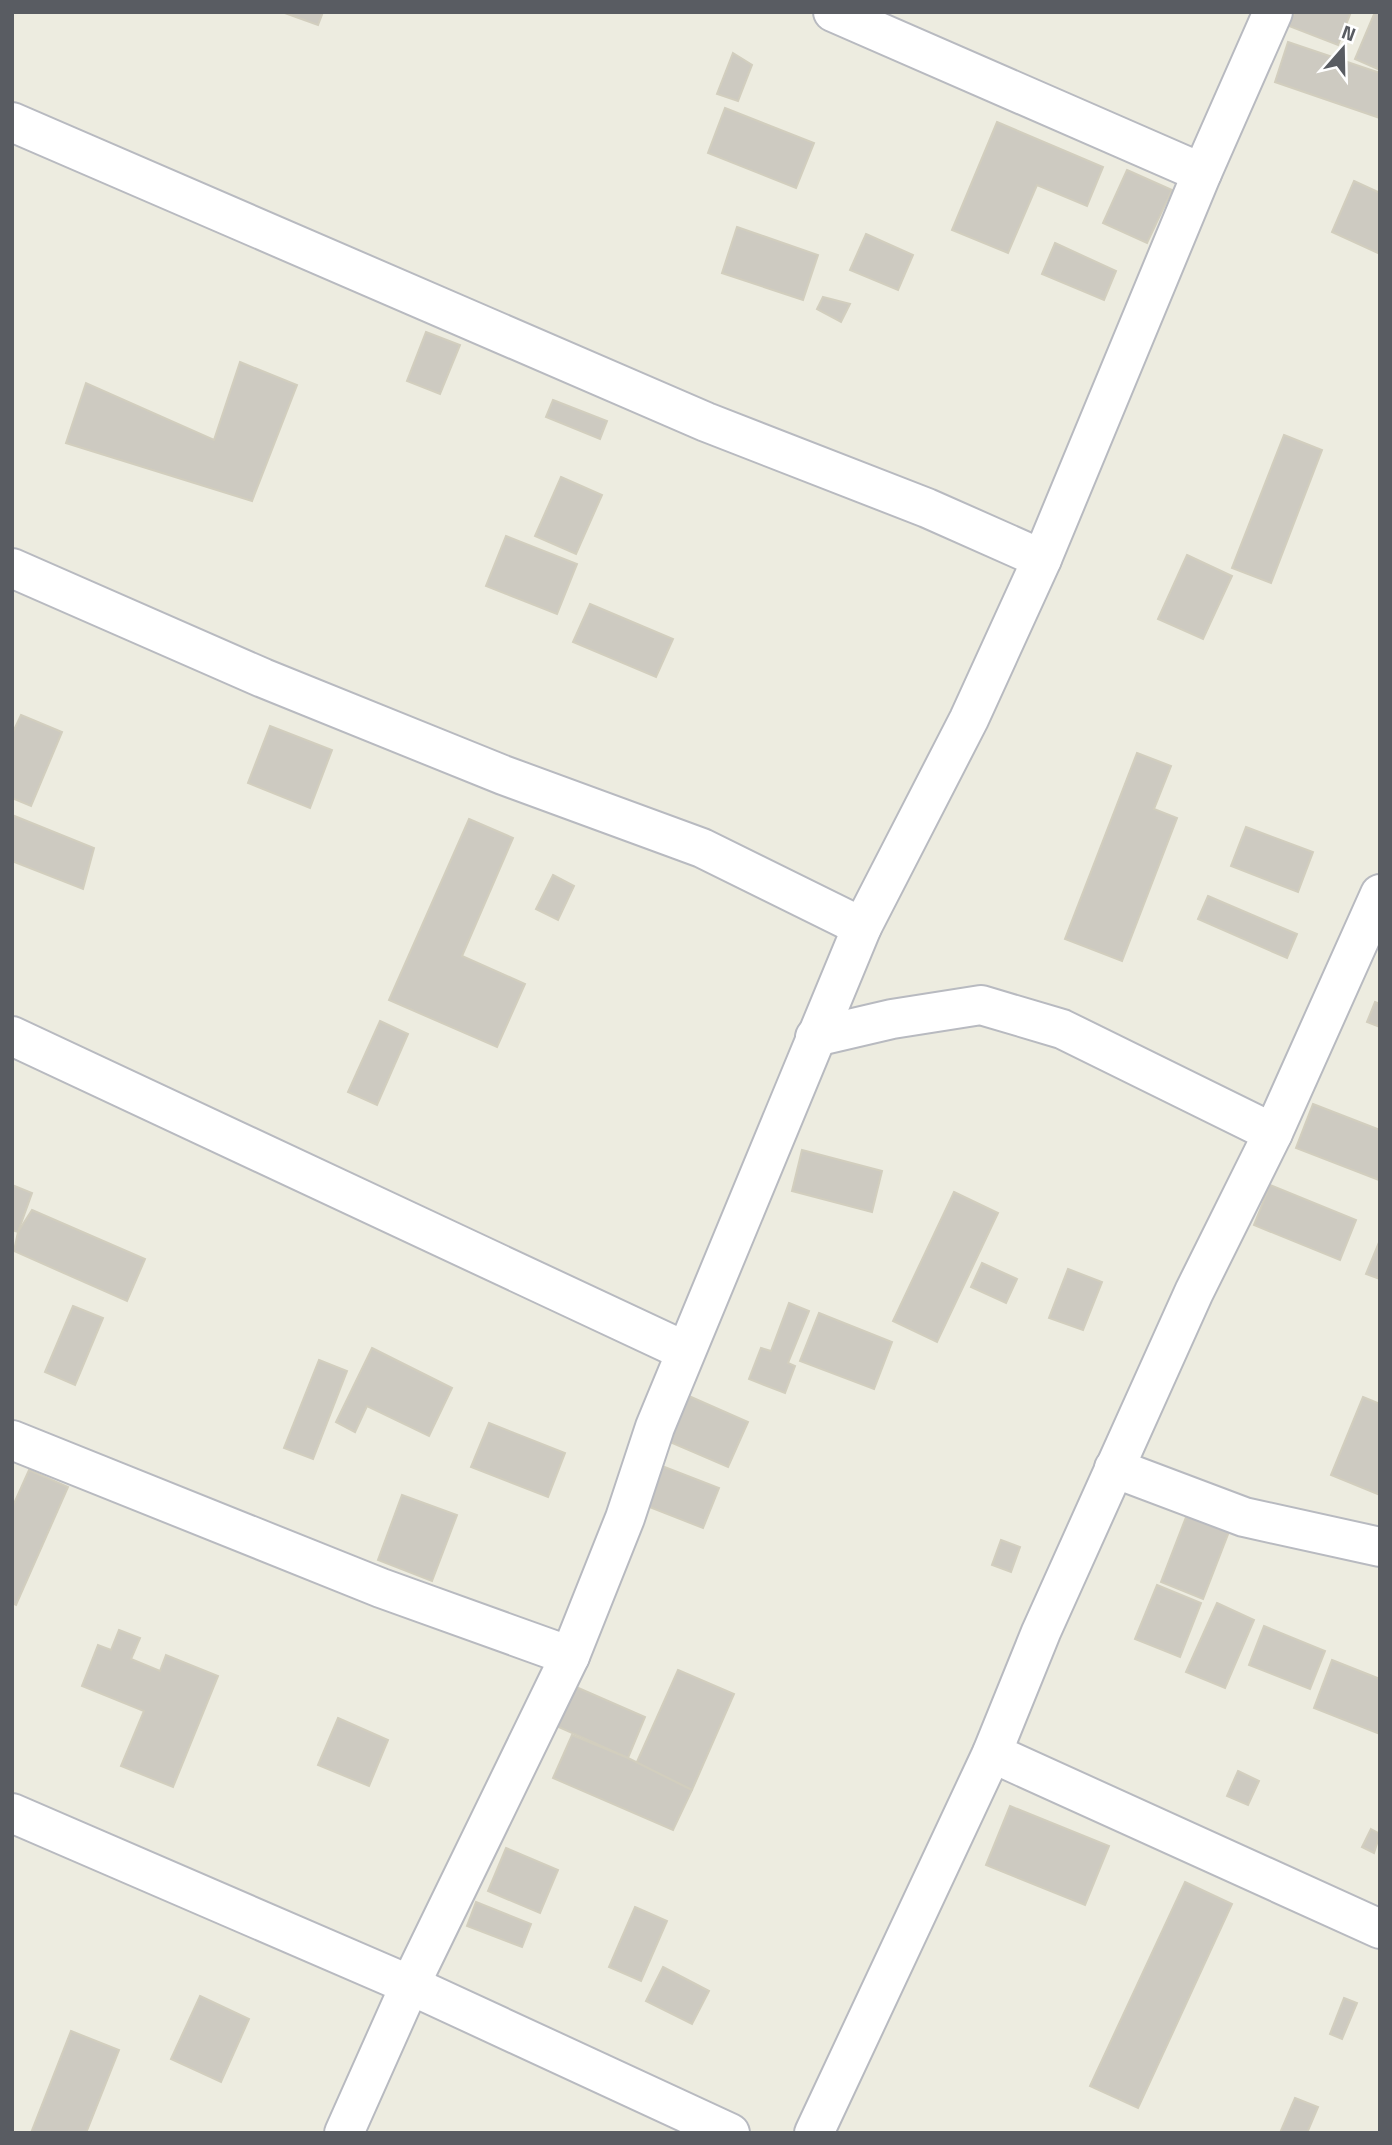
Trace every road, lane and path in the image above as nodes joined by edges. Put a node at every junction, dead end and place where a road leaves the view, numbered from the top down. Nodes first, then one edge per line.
1 (833, 12) edge
2 (1273, 12) edge
3 (12, 122) edge
4 (1202, 173) junction
5 (1042, 559) junction
6 (12, 568) edge
7 (1380, 894) edge
8 (862, 927) junction
9 (12, 1036) edge
10 (815, 1037) junction
11 (1273, 1133) junction
12 (685, 1352) junction
13 (12, 1440) edge
14 (1114, 1468) junction
15 (1380, 1547) edge
16 (570, 1657) junction
17 (992, 1753) junction
18 (12, 1813) edge
19 (1380, 1929) edge
20 (410, 1985) junction
21 (344, 2133) edge
22 (730, 2133) edge
23 (814, 2133) edge

1 - 4 street
2 - 4 street
3 - 5 street
4 - 5 street
5 - 8 street
6 - 8 street
7 - 11 street
8 - 10 street
9 - 12 street
10 - 11 street
10 - 12 street
11 - 14 street
12 - 16 street
13 - 16 street
14 - 15 street
14 - 17 street
16 - 20 street
17 - 19 street
17 - 23 street
18 - 20 street
20 - 21 street
20 - 22 street

